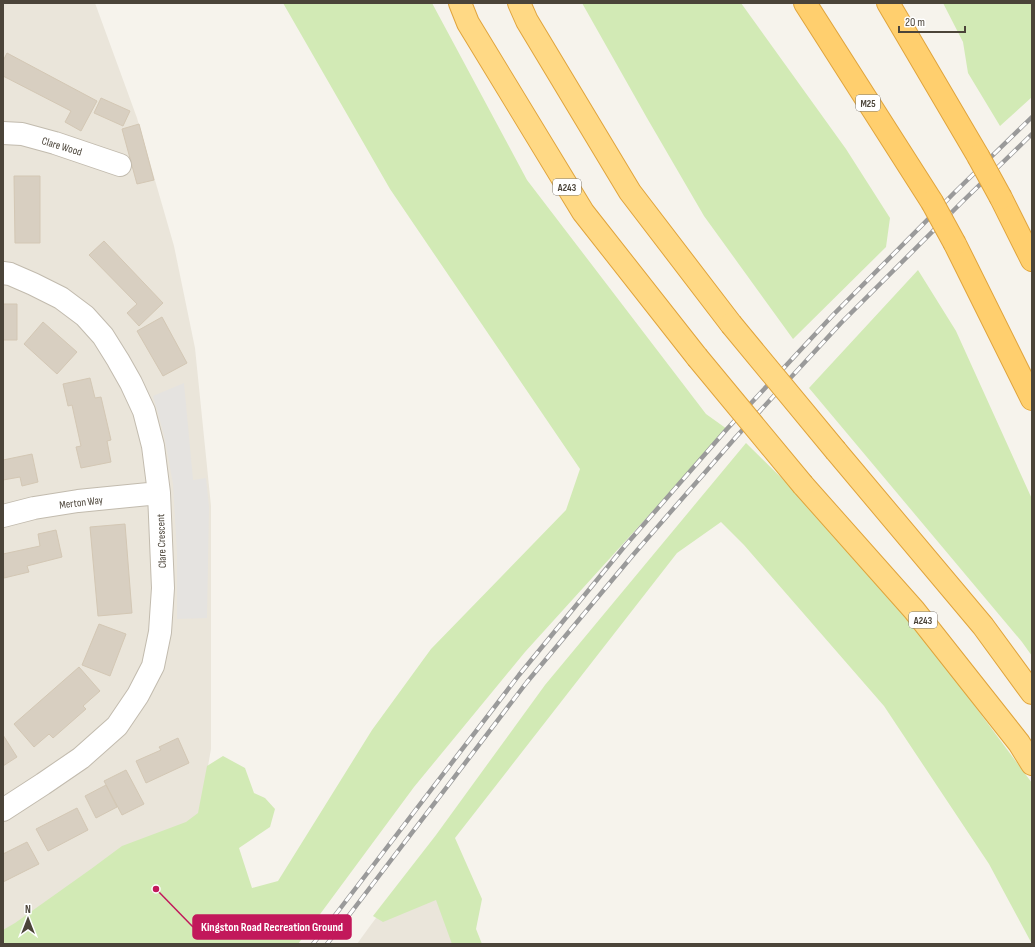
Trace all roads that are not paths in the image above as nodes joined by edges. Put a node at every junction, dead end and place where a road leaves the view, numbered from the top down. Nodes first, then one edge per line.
1 (460, 3) edge
2 (519, 3) edge
3 (804, 3) edge
4 (888, 3) edge
5 (3, 133) edge
6 (120, 165) dead end
7 (1032, 260) edge
8 (3, 273) edge
9 (1032, 399) edge
10 (159, 493) junction
11 (3, 516) edge
12 (1032, 693) edge
13 (1032, 764) edge
14 (3, 810) edge

1 - 13 highway, A243, bridge
2 - 12 highway, bridge
3 - 9 highway, M25, bridge
4 - 7 highway, bridge
5 - 6 street, Clare Wood
8 - 10 street, Clare Crescent
10 - 11 street, Merton Way
10 - 14 street, Clare Crescent

